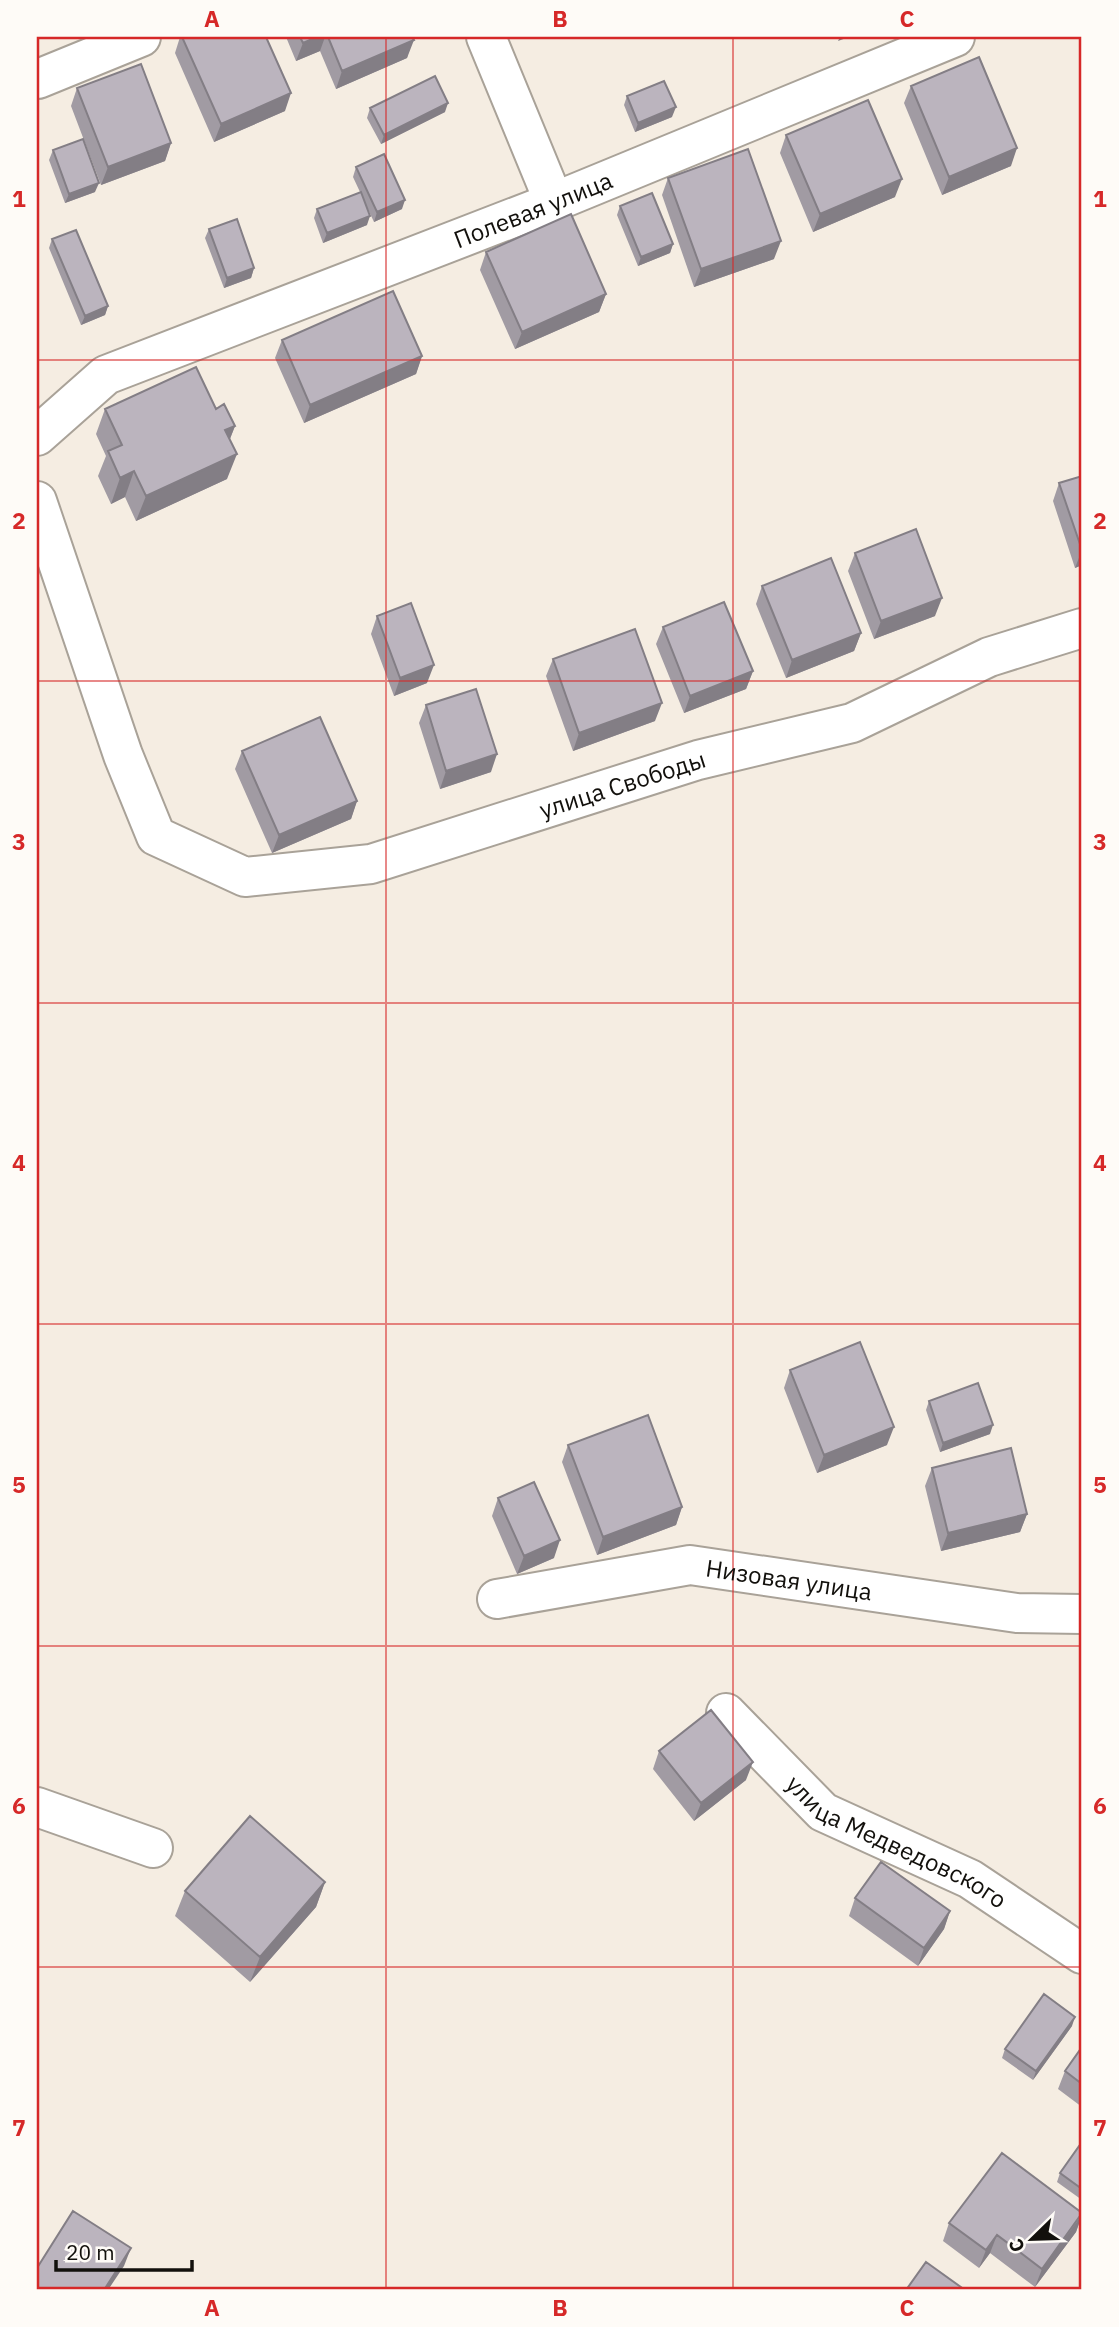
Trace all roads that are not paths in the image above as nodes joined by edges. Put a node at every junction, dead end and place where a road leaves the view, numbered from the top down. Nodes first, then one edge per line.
1 (141, 37) edge
2 (486, 37) edge
3 (956, 37) edge
4 (38, 79) edge
5 (554, 202) junction
6 (37, 436) edge
7 (37, 501) edge
8 (1082, 628) edge
9 (497, 1598) dead end
10 (1082, 1614) edge
11 (726, 1713) dead end
12 (37, 1807) edge
13 (153, 1848) dead end
14 (1082, 1954) edge

1 - 4 street
2 - 5 street
3 - 5 street, Полевая улица
5 - 6 street, Полевая улица
7 - 8 street, улица Свободы
9 - 10 street, Низовая улица
11 - 14 street, улица Медведовского
12 - 13 street

